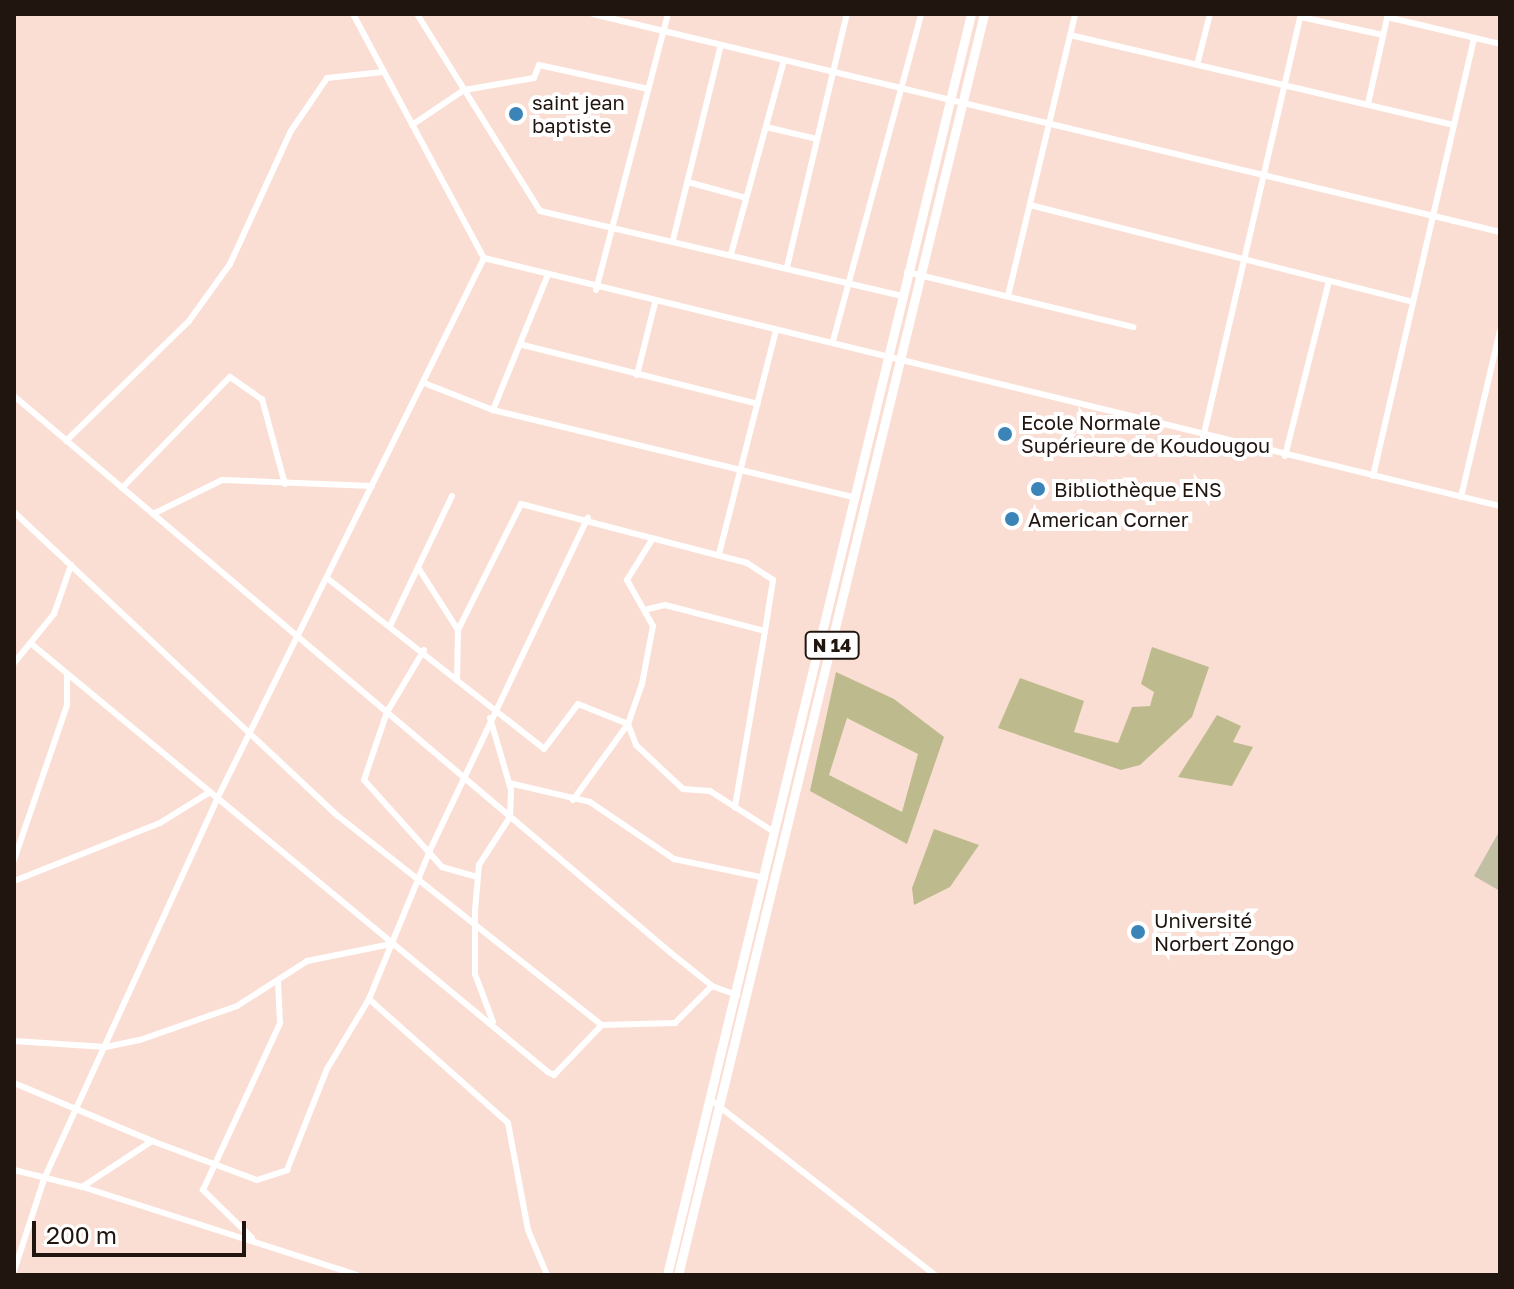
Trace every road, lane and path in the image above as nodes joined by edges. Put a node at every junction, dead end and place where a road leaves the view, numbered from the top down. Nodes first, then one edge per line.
1 (353, 14) edge
2 (417, 14) edge
3 (593, 14) edge
4 (668, 14) edge
5 (847, 14) edge
6 (921, 14) edge
7 (971, 14) edge
8 (984, 14) edge
9 (1075, 14) edge
10 (1210, 14) edge
11 (1301, 16) edge
12 (1388, 16) edge
13 (663, 31) junction
14 (1070, 35) junction
15 (1383, 35) junction
16 (1474, 38) junction
17 (1500, 44) edge
18 (721, 45) junction
19 (784, 60) junction
20 (1197, 65) junction
21 (383, 72) junction
22 (833, 72) junction
23 (1285, 85) junction
24 (903, 88) junction
25 (648, 89) junction
26 (464, 90) junction
27 (950, 100) junction
28 (961, 102) junction
29 (1368, 104) junction
30 (1049, 123) junction
31 (412, 125) junction
32 (1454, 125) junction
33 (766, 127) junction
34 (817, 139) junction
35 (1264, 175) junction
36 (688, 182) junction
37 (746, 198) junction
38 (1030, 205) junction
39 (1433, 216) junction
40 (612, 225) junction
41 (1500, 232) edge
42 (673, 240) junction
43 (731, 254) junction
44 (484, 258) junction
45 (1244, 261) junction
46 (787, 267) junction
47 (912, 273) junction
48 (547, 277) junction
49 (1329, 281) junction
50 (846, 282) junction
51 (596, 290) junction
52 (901, 296) junction
53 (1008, 296) junction
54 (1413, 302) junction
55 (655, 303) junction
56 (1133, 327) dead end
57 (776, 330) junction
58 (1500, 331) edge
59 (833, 341) junction
60 (523, 345) junction
61 (887, 355) junction
62 (898, 358) junction
63 (637, 375) junction
64 (424, 383) junction
65 (14, 396) edge
66 (758, 404) junction
67 (493, 410) junction
68 (1203, 438) junction
69 (66, 441) junction
70 (1285, 456) junction
71 (742, 467) junction
72 (1373, 476) junction
73 (285, 484) junction
74 (372, 486) junction
75 (122, 488) junction
76 (452, 496) dead end
77 (1461, 497) junction
78 (856, 498) junction
79 (1500, 506) edge
80 (14, 512) edge
81 (153, 514) junction
82 (588, 518) junction
83 (653, 538) junction
84 (719, 554) junction
85 (71, 565) junction
86 (419, 569) junction
87 (327, 578) junction
88 (648, 609) junction
89 (390, 626) junction
90 (458, 630) junction
91 (765, 631) junction
92 (297, 638) junction
93 (34, 646) junction
94 (424, 650) junction
95 (14, 663) edge
96 (67, 674) junction
97 (457, 683) junction
98 (494, 710) junction
99 (387, 712) junction
100 (490, 718) junction
101 (628, 724) junction
102 (252, 729) junction
103 (464, 778) junction
104 (509, 783) junction
105 (210, 792) junction
106 (217, 799) junction
107 (573, 800) junction
108 (735, 807) junction
109 (510, 817) junction
110 (777, 833) junction
111 (430, 850) junction
112 (14, 860) edge
113 (478, 877) junction
114 (765, 878) junction
115 (14, 881) edge
116 (418, 882) junction
117 (476, 930) junction
118 (391, 944) junction
119 (278, 981) junction
120 (712, 986) junction
121 (737, 995) junction
122 (369, 999) junction
123 (602, 1025) junction
124 (495, 1027) junction
125 (14, 1041) edge
126 (106, 1047) junction
127 (14, 1083) edge
128 (711, 1100) junction
129 (721, 1106) junction
130 (77, 1112) junction
131 (152, 1141) junction
132 (216, 1161) junction
133 (14, 1170) edge
134 (44, 1179) junction
135 (82, 1187) junction
136 (14, 1234) edge
137 (25, 1238) junction
138 (252, 1238) junction
139 (14, 1271) edge
140 (357, 1275) edge
141 (547, 1275) edge
142 (667, 1275) edge
143 (678, 1275) edge
144 (935, 1275) edge

1 - 21 street
2 - 26 street
3 - 13 street
4 - 13 street
5 - 22 street
6 - 24 street
7 - 27 main road, N 14
8 - 28 main road, N 14
9 - 14 street
10 - 20 street
11 - 15 street
11 - 23 street
12 - 15 street
12 - 16 street
13 - 18 street
13 - 25 street
14 - 20 street
14 - 30 street
15 - 29 street
16 - 17 street
16 - 32 street
18 - 19 street
18 - 36 street
19 - 22 street
19 - 33 street
20 - 23 street
21 - 31 street
21 - 69 street
22 - 24 street
22 - 34 street
23 - 29 street
23 - 35 street
24 - 27 street
24 - 50 street
25 - 26 street
25 - 40 street
26 - 31 street
26 - 40 street
27 - 28 street
27 - 47 main road, N 14
28 - 30 street
28 - 47 main road, N 14
29 - 32 street
30 - 35 street
30 - 38 street
31 - 44 street
32 - 39 street
33 - 34 street
33 - 37 street
34 - 46 street
35 - 39 street
35 - 45 street
36 - 37 street
36 - 42 street
37 - 43 street
38 - 45 street
38 - 53 street
39 - 41 street
39 - 54 street
40 - 42 street
40 - 51 street
42 - 43 street
43 - 46 street
44 - 48 street
44 - 64 street
45 - 49 street
45 - 68 street
46 - 50 street
47 - 52 main road, N 14
47 - 53 street
47 - 62 main road, N 14
48 - 51 street
48 - 60 street
49 - 54 street
49 - 70 street
50 - 52 street
50 - 59 street
51 - 55 street
52 - 61 main road, N 14
53 - 56 street
54 - 72 street
55 - 57 street
55 - 63 street
57 - 59 street
57 - 66 street
58 - 77 street
59 - 61 street
60 - 63 street
60 - 67 street
61 - 62 street
61 - 78 main road, N 14
62 - 68 street
62 - 129 main road, N 14
63 - 66 street
64 - 67 street
64 - 74 street
65 - 69 street
66 - 71 street
67 - 71 street
68 - 70 street
69 - 75 street
70 - 72 street
71 - 78 street
71 - 84 street
72 - 77 street
73 - 74 street
73 - 75 street
73 - 81 street
74 - 87 street
75 - 81 street
76 - 86 street
77 - 79 street
78 - 110 main road, N 14
80 - 85 street
81 - 92 street
82 - 83 street
82 - 90 street
82 - 98 street
83 - 84 street
83 - 88 street
84 - 91 street
85 - 93 street
85 - 102 street
86 - 89 street
86 - 90 street
87 - 89 street
87 - 92 street
88 - 91 street
88 - 101 street
89 - 94 street
90 - 97 street
91 - 108 street
92 - 99 street
92 - 102 street
93 - 95 street
93 - 96 street
94 - 97 street
94 - 99 street
96 - 105 street
96 - 112 street
97 - 98 street
98 - 100 street
98 - 101 street
99 - 103 street
99 - 111 street
100 - 103 street
100 - 104 street
101 - 107 street
101 - 108 street
102 - 106 street
102 - 116 street
103 - 109 street
103 - 111 street
104 - 107 street
104 - 109 street
105 - 106 street
105 - 115 street
106 - 118 street
106 - 126 street
107 - 114 street
108 - 110 street
109 - 113 street
109 - 120 street
110 - 114 main road, N 14
111 - 113 street
111 - 116 street
113 - 117 street
114 - 121 main road, N 14
116 - 117 street
116 - 118 street
117 - 123 street
117 - 124 street
118 - 119 street
118 - 122 street
118 - 124 street
119 - 126 street
119 - 132 street
120 - 121 street
120 - 123 street
121 - 128 main road, N 14
122 - 132 street
122 - 141 street
123 - 124 street
125 - 126 street
126 - 130 street
127 - 130 street
128 - 129 street
128 - 142 main road, N 14
129 - 143 main road, N 14
129 - 144 street
130 - 131 street
130 - 134 street
131 - 132 street
131 - 135 street
132 - 138 street
133 - 134 street
134 - 135 street
134 - 137 street
135 - 138 street
136 - 137 street
137 - 139 street
138 - 140 street

